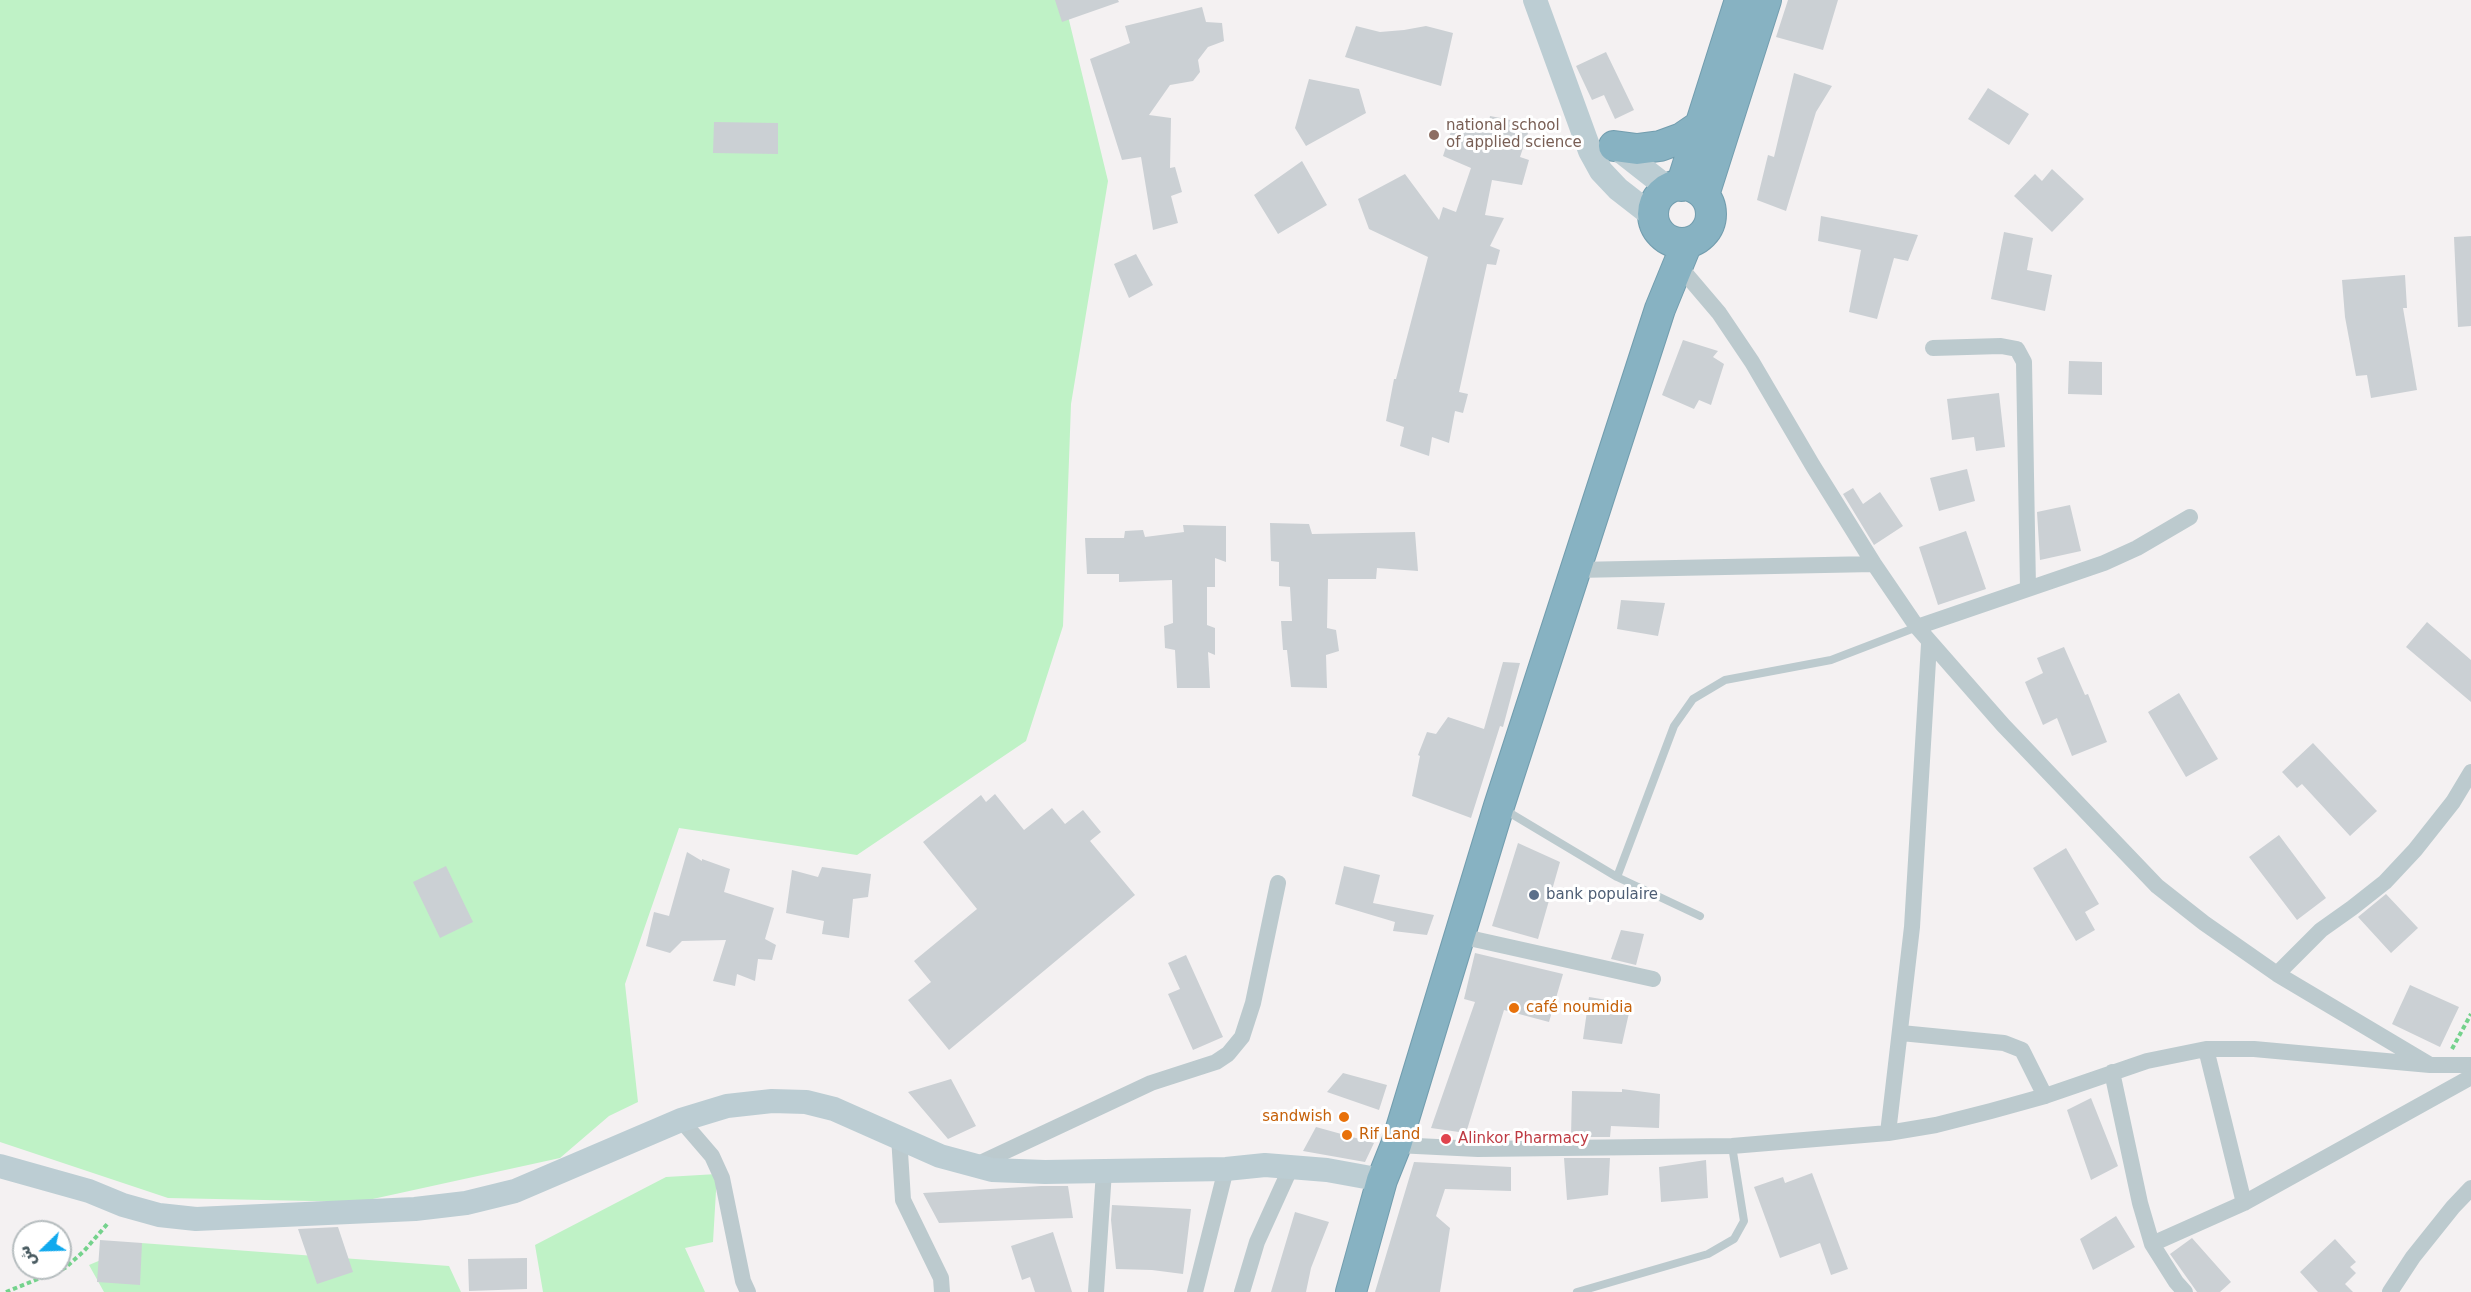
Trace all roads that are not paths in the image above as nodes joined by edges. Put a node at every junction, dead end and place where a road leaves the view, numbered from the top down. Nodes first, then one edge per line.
1 (1535, 0) edge
2 (1740, 0) edge
3 (1766, 0) edge
4 (1579, 121) junction
5 (1701, 125) junction
6 (1614, 146) junction
7 (1685, 190) junction
8 (1671, 241) junction
9 (1933, 348) dead end
10 (2190, 517) dead end
11 (1874, 564) junction
12 (1576, 570) junction
13 (2028, 588) junction
14 (1917, 627) junction
15 (1929, 644) junction
16 (2471, 772) edge
17 (1499, 806) junction
18 (1617, 877) junction
19 (1278, 884) dead end
20 (1700, 916) dead end
21 (1460, 936) junction
22 (2277, 974) junction
23 (1653, 979) dead end
24 (1901, 1033) junction
25 (2206, 1049) junction
26 (2436, 1065) junction
27 (2471, 1065) edge
28 (2112, 1072) junction
29 (2471, 1077) edge
30 (2045, 1096) junction
31 (681, 1120) junction
32 (1888, 1132) junction
33 (899, 1136) junction
34 (1396, 1146) junction
35 (1732, 1146) junction
36 (0, 1166) edge
37 (974, 1166) junction
38 (1291, 1167) junction
39 (1226, 1169) junction
40 (1104, 1171) junction
41 (1382, 1180) junction
42 (2471, 1188) edge
43 (2244, 1203) junction
44 (2152, 1244) junction
45 (748, 1292) edge
46 (942, 1292) edge
47 (1096, 1292) edge
48 (1195, 1292) edge
49 (1242, 1292) edge
50 (1351, 1292) edge
51 (1577, 1292) edge
52 (2185, 1292) edge
53 (2390, 1292) edge

1 - 4 street
2 - 5 highway
3 - 7 highway
4 - 6 street
4 - 8 street
5 - 6 highway
5 - 7 highway
6 - 7 street
7 - 8 highway
7 - 8 highway
8 - 11 street
8 - 12 highway
9 - 13 street
10 - 13 street
11 - 12 street
11 - 14 street
12 - 17 highway
13 - 14 street
14 - 15 street
14 - 18 lane
15 - 22 street
15 - 24 street
16 - 22 street
17 - 18 lane
17 - 21 highway
18 - 20 lane
19 - 37 street
21 - 23 street
21 - 34 highway
22 - 26 street
24 - 30 street
24 - 32 street
25 - 26 street
25 - 28 street
25 - 43 street
26 - 27 street
28 - 30 street
28 - 44 street
29 - 43 street
30 - 32 street
31 - 33 street
31 - 36 street
31 - 45 street
32 - 35 street
33 - 37 street
33 - 46 street
34 - 35 street
34 - 41 highway
35 - 51 lane
37 - 40 street
38 - 39 street
38 - 41 street
38 - 49 street
39 - 40 street
39 - 48 street
40 - 47 street
41 - 50 highway
42 - 53 street
43 - 44 street
44 - 52 street

